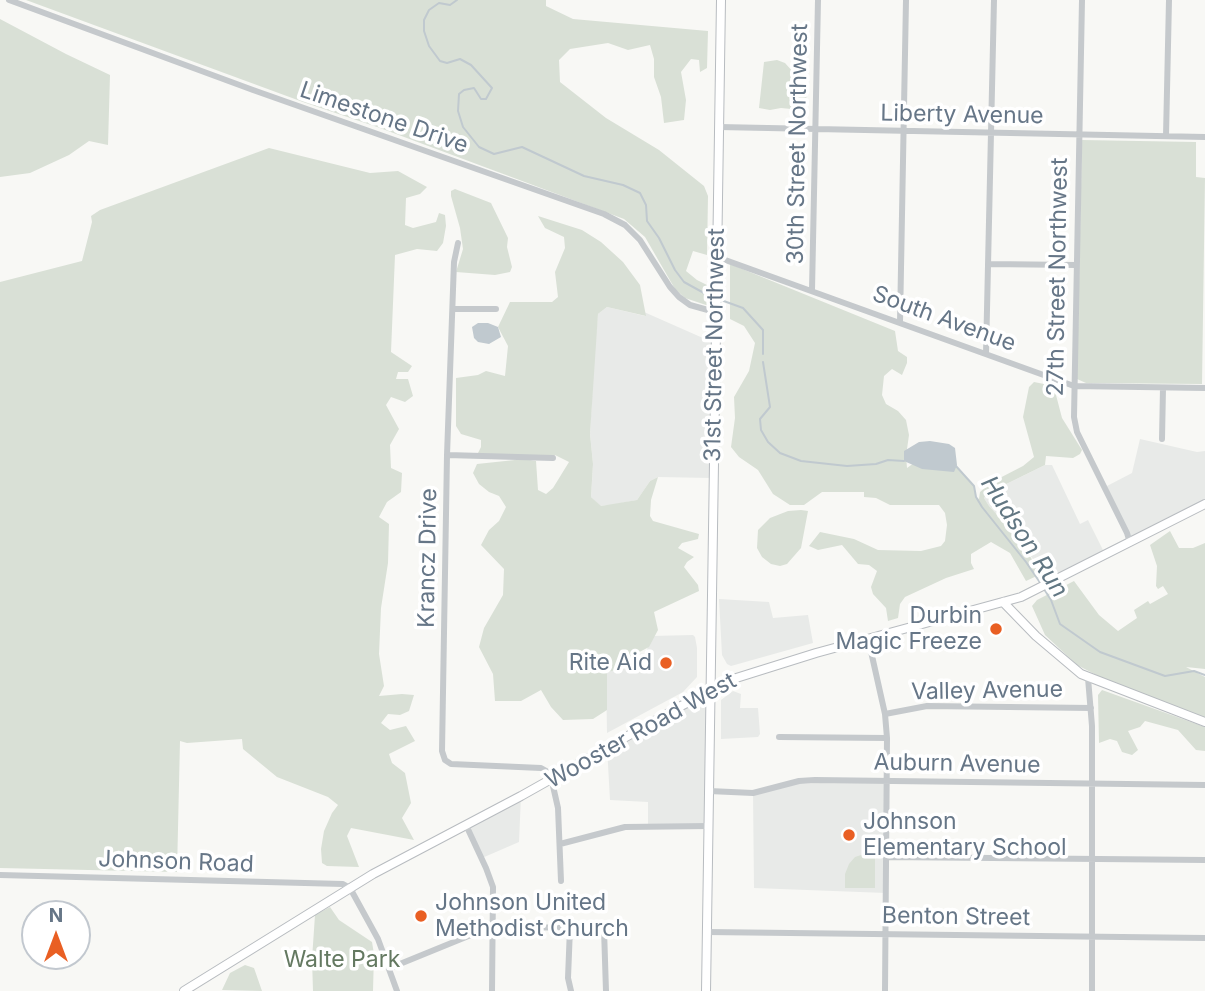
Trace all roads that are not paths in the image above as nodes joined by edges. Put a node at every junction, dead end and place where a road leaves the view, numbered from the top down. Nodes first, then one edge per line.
1 (9, 0) edge
2 (721, 0) edge
3 (818, 0) edge
4 (906, 0) edge
5 (994, 0) edge
6 (1082, 0) edge
7 (1169, 0) edge
8 (719, 127) junction
9 (816, 130) junction
10 (903, 131) junction
11 (992, 133) junction
12 (1078, 135) junction
13 (1166, 136) junction
14 (1205, 137) edge
15 (458, 243) dead end
16 (717, 257) junction
17 (988, 264) junction
18 (1076, 265) junction
19 (812, 290) junction
20 (453, 309) junction
21 (496, 309) dead end
22 (715, 312) junction
23 (900, 322) junction
24 (986, 354) junction
25 (1074, 386) junction
26 (1163, 388) junction
27 (1205, 388) edge
28 (1162, 439) dead end
29 (447, 454) junction
30 (553, 458) dead end
31 (1205, 504) edge
32 (1130, 543) junction
33 (1003, 602) junction
34 (869, 638) junction
35 (1088, 678) junction
36 (711, 690) junction
37 (1091, 708) junction
38 (885, 714) junction
39 (1205, 722) edge
40 (779, 737) dead end
41 (887, 738) junction
42 (552, 779) junction
43 (887, 781) junction
44 (1092, 784) junction
45 (1205, 785) edge
46 (709, 791) junction
47 (466, 825) junction
48 (709, 826) junction
49 (559, 844) junction
50 (887, 857) junction
51 (1092, 859) junction
52 (1205, 860) edge
53 (0, 875) edge
54 (561, 881) dead end
55 (350, 888) junction
56 (493, 926) junction
57 (570, 928) junction
58 (707, 932) junction
59 (886, 934) junction
60 (1092, 936) junction
61 (1205, 937) edge
62 (390, 968) junction
63 (394, 982) junction
64 (184, 991) edge
65 (389, 991) edge
66 (397, 991) edge
67 (492, 991) edge
68 (571, 991) edge
69 (606, 991) edge
70 (706, 991) edge
71 (885, 991) edge
72 (1092, 991) edge

1 - 22 street, Limestone Drive
2 - 8 main road, 31st Street Northwest
3 - 9 street, 30th Street Northwest
4 - 10 street
5 - 11 street
6 - 12 street, 27th Street Northwest
7 - 13 street
8 - 9 street, Liberty Avenue
8 - 16 main road, 31st Street Northwest
9 - 10 street, Liberty Avenue
9 - 19 street, 30th Street Northwest
10 - 11 street, Liberty Avenue
10 - 23 street
11 - 12 street, Liberty Avenue
11 - 17 street
12 - 13 street, Liberty Avenue
12 - 18 street, 27th Street Northwest
13 - 14 street, Liberty Avenue
15 - 20 street, Krancz Drive
16 - 19 street, South Avenue
16 - 22 main road, 31st Street Northwest
17 - 18 street
17 - 24 street
18 - 25 street, 27th Street Northwest
19 - 23 street, South Avenue
20 - 21 street
20 - 29 street, Krancz Drive
22 - 36 main road, 31st Street Northwest
23 - 24 street, South Avenue
24 - 25 street, South Avenue
25 - 26 street, South Avenue
25 - 32 street, 27th Street Northwest
26 - 27 street, South Avenue
26 - 28 street
29 - 30 street
29 - 42 street, Krancz Drive
31 - 32 main road, Wooster Road West
32 - 33 main road, Wooster Road West
33 - 34 main road, Wooster Road West
33 - 35 main road
34 - 36 main road, Wooster Road West
34 - 38 street
35 - 37 street
35 - 39 main road
36 - 42 main road, Wooster Road West
36 - 46 main road, 31st Street Northwest
37 - 38 street, Valley Avenue
37 - 44 street
38 - 41 street
40 - 41 street
41 - 43 street
42 - 47 main road, Wooster Road West
42 - 49 street
43 - 44 street, Auburn Avenue
43 - 46 street, Auburn Avenue
43 - 50 street
44 - 45 street, Auburn Avenue
44 - 51 street
46 - 48 main road, 31st Street Northwest
47 - 55 main road, Wooster Road West
47 - 56 street
48 - 49 street
48 - 58 main road, 31st Street Northwest
49 - 54 street
50 - 51 street
50 - 59 street
51 - 52 street
51 - 60 street
53 - 55 street, Johnson Road
55 - 62 street
55 - 64 main road, Wooster Road West
56 - 57 street
56 - 62 street
56 - 67 street
57 - 68 street
57 - 69 street
58 - 59 street, Benton Street
58 - 70 main road, 31st Street Northwest
59 - 60 street, Benton Street
59 - 71 street
60 - 61 street, Benton Street
60 - 72 street
62 - 63 street
63 - 65 street
63 - 66 street

